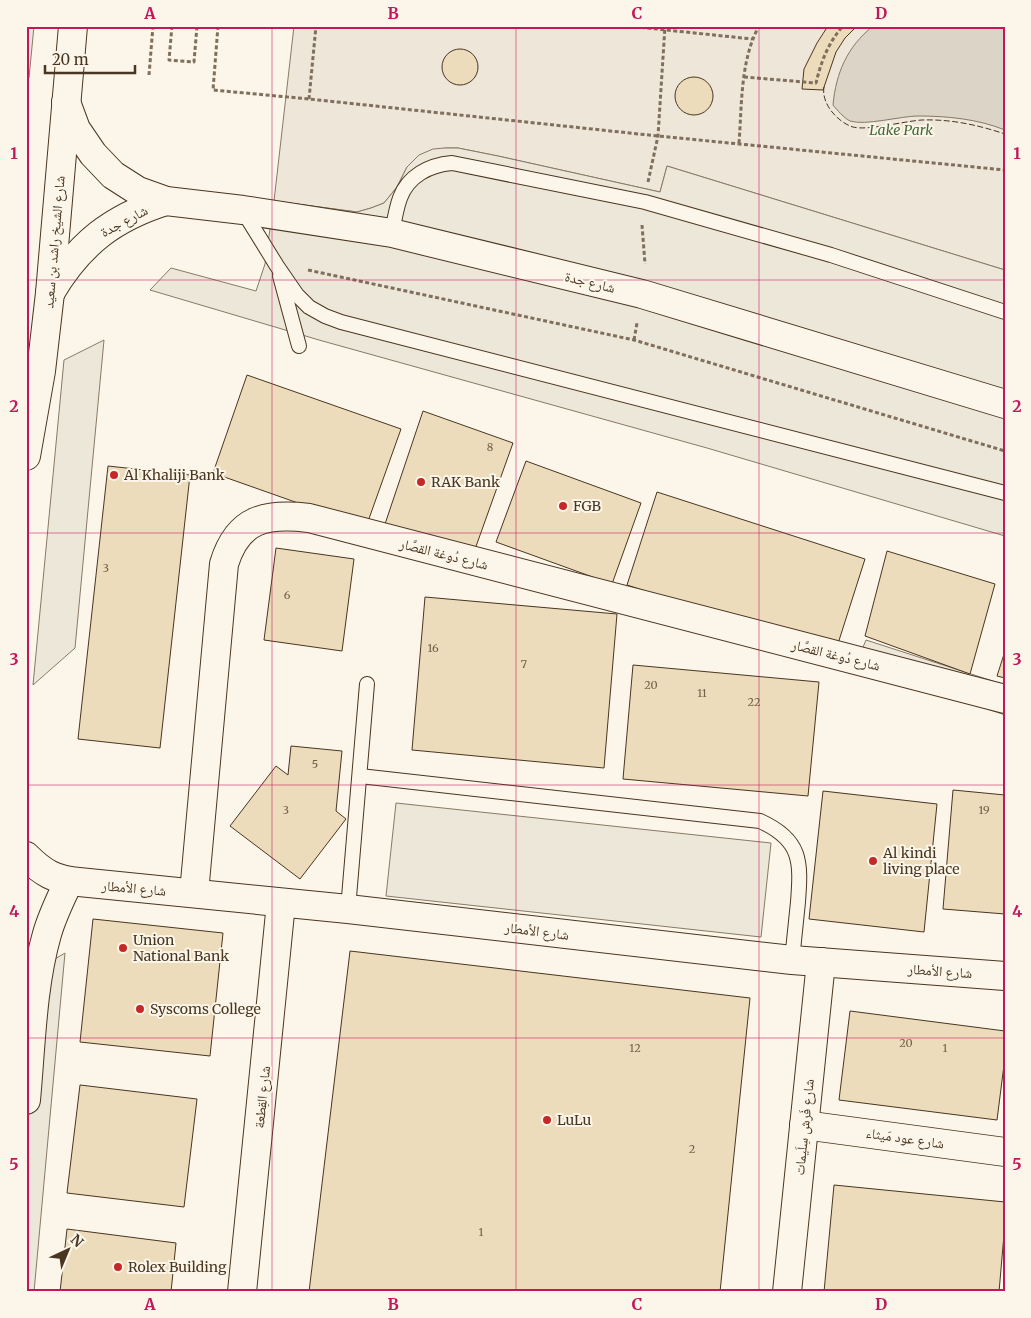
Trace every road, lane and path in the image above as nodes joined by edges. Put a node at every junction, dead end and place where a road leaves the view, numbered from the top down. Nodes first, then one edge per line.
1 (73, 26) edge
2 (153, 26) edge
3 (172, 26) edge
4 (197, 26) edge
5 (218, 26) edge
6 (316, 26) edge
7 (628, 26) edge
8 (759, 26) edge
9 (843, 26) edge
10 (665, 28) edge
11 (752, 40) junction
12 (149, 75) dead end
13 (744, 77) junction
14 (309, 99) junction
15 (66, 102) junction
16 (658, 136) junction
17 (739, 144) junction
18 (1005, 170) edge
19 (647, 187) dead end
20 (166, 201) junction
21 (243, 210) junction
22 (642, 217) dead end
23 (392, 233) junction
24 (645, 265) dead end
25 (277, 266) junction
26 (300, 269) dead end
27 (50, 293) junction
28 (1005, 312) edge
29 (299, 346) dead end
30 (1005, 404) edge
31 (1005, 451) edge
32 (26, 456) edge
33 (1005, 494) edge
34 (367, 684) dead end
35 (1005, 699) edge
36 (360, 776) junction
37 (42, 874) edge
38 (194, 893) junction
39 (281, 903) junction
40 (348, 909) junction
41 (792, 960) junction
42 (821, 962) junction
43 (1005, 976) edge
44 (26, 1100) edge
45 (804, 1125) junction
46 (1005, 1152) edge
47 (242, 1292) edge
48 (788, 1292) edge

1 - 15 street, شارع الشيخ راشد بن سعيد
2 - 12 path
3 - 4 path
5 - 14 path
6 - 14 path
7 - 10 path
8 - 11 path
9 - 13 path
10 - 11 path
10 - 16 path
11 - 13 path
13 - 17 path
14 - 16 path
15 - 20 street, شارع جدة
15 - 27 street, شارع الشيخ راشد بن سعيد
16 - 17 path
16 - 19 path
17 - 18 path
20 - 21 street, شارع جدة
20 - 27 street, شارع جدة
21 - 23 street, شارع جدة
21 - 25 lane
22 - 24 path
23 - 28 lane
23 - 30 street, شارع جدة
25 - 29 lane
25 - 33 lane
26 - 31 path
27 - 32 street, شارع الشيخ راشد بن سعيد
34 - 36 lane
35 - 38 street, شارع دُوغة القصَّار
36 - 40 lane
36 - 41 lane
37 - 38 street, شارع الأمطار
37 - 44 street
38 - 39 street, شارع الأمطار
39 - 40 street, شارع الأمطار
39 - 47 street, شارع القِطعة
40 - 41 street, شارع الأمطار
41 - 42 street, شارع الأمطار
42 - 43 street, شارع الأمطار
42 - 45 street, شارع فَرش سِلَيمات
45 - 46 street, شارع عود مَيثاء
45 - 48 street, شارع فَرش سِلَيمات

